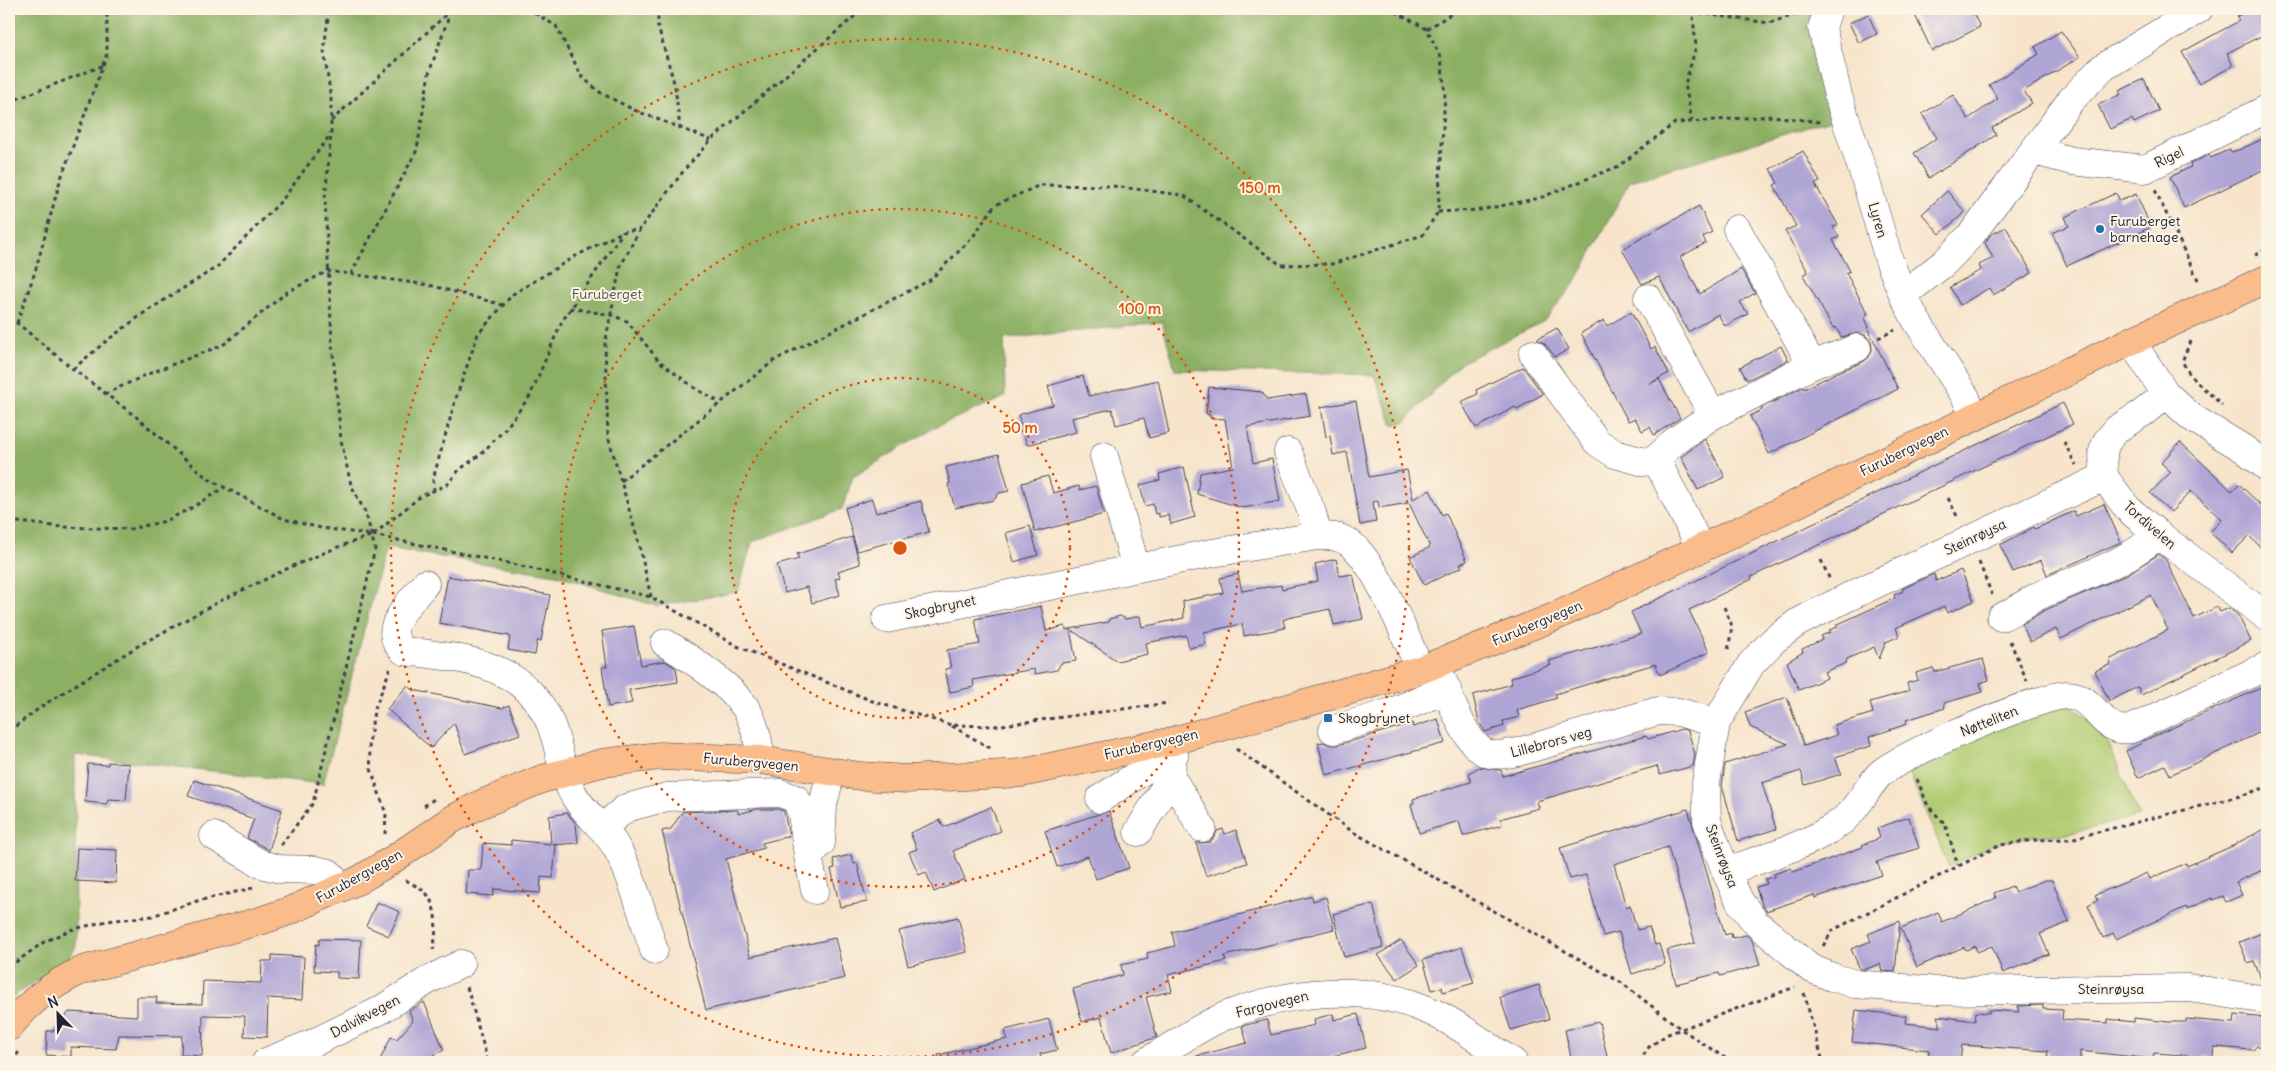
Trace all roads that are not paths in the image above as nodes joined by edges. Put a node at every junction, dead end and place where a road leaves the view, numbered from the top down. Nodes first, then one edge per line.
1 (1817, 10) edge
2 (2189, 11) edge
3 (2267, 109) edge
4 (2034, 151) junction
5 (1737, 229) dead end
6 (2267, 279) edge
7 (1903, 295) junction
8 (1648, 298) dead end
9 (2131, 341) junction
10 (1857, 348) road end
11 (1533, 354) dead end
12 (1812, 366) junction
13 (2166, 394) junction
14 (1713, 415) junction
15 (1974, 416) junction
16 (1288, 452) dead end
17 (1104, 456) dead end
18 (1656, 459) junction
19 (2267, 467) edge
20 (2104, 477) junction
21 (2158, 534) junction
22 (1318, 536) junction
23 (1701, 549) junction
24 (1136, 568) junction
25 (425, 584) dead end
26 (2001, 617) dead end
27 (2267, 617) edge
28 (886, 618) dead end
29 (665, 643) dead end
30 (2267, 666) edge
31 (1428, 667) junction
32 (1447, 690) junction
33 (1716, 723) junction
34 (1333, 730) dead end
35 (1173, 758) junction
36 (761, 760) junction
37 (565, 772) junction
38 (831, 772) junction
39 (1100, 799) dead end
40 (602, 828) junction
41 (1202, 828) dead end
42 (1138, 832) dead end
43 (214, 836) dead end
44 (808, 856) junction
45 (1726, 872) junction
46 (342, 888) junction
47 (815, 890) dead end
48 (654, 950) dead end
49 (461, 964) road end
50 (2267, 1000) edge
51 (16, 1036) edge
52 (266, 1062) edge
53 (1146, 1062) edge
54 (1513, 1062) edge

1 - 7 street, Lyren
2 - 4 street
3 - 4 street, Rigel
4 - 7 street
5 - 12 street
6 - 9 main road, Furubergvegen
7 - 15 street, Lyren
8 - 14 street
9 - 13 street
9 - 15 main road, Furubergvegen
10 - 12 street
11 - 18 street
12 - 14 street
13 - 19 street
13 - 20 street
14 - 18 street
15 - 23 main road, Furubergvegen
16 - 22 street
17 - 24 street
18 - 23 street
20 - 21 street, Tordivelen
20 - 33 street, Steinrøysa
21 - 26 street
21 - 27 street, Tordivelen
22 - 24 street, Skogbrynet
22 - 31 street, Skogbrynet
23 - 31 main road, Furubergvegen
24 - 28 street, Skogbrynet
25 - 37 street
29 - 36 street
30 - 45 street, Nøtteliten
31 - 32 street, Lillebrors veg
31 - 35 main road, Furubergvegen
32 - 33 street, Lillebrors veg
32 - 34 street
33 - 45 street, Steinrøysa
35 - 38 main road, Furubergvegen
35 - 39 street
35 - 41 street
35 - 42 street
36 - 37 main road, Furubergvegen
36 - 38 main road, Furubergvegen
37 - 40 street
37 - 46 main road, Furubergvegen
38 - 44 street
40 - 44 street
40 - 48 street
43 - 46 street
44 - 47 street
45 - 50 street, Steinrøysa
46 - 51 main road, Furubergvegen
49 - 52 street, Dalvikvegen
53 - 54 street, Fargovegen

